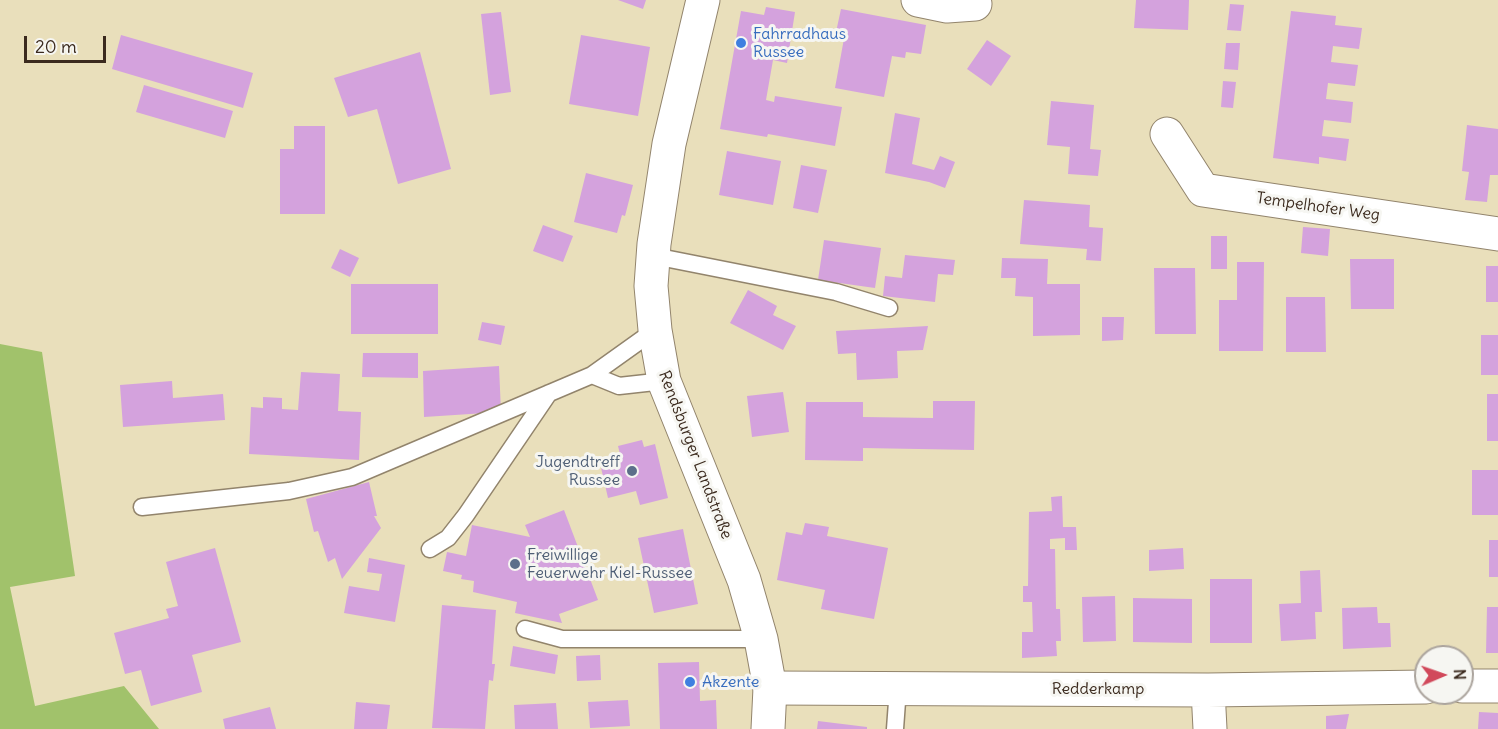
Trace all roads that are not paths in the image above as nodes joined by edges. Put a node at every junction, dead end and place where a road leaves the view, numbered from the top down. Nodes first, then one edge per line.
1 (703, 0) edge
2 (918, 0) edge
3 (982, 2) edge
4 (1167, 134) dead end
5 (1498, 234) edge
6 (654, 256) junction
7 (890, 308) dead end
8 (655, 330) junction
9 (592, 375) junction
10 (664, 381) junction
11 (549, 393) junction
12 (142, 507) dead end
13 (430, 549) dead end
14 (525, 629) dead end
15 (762, 639) junction
16 (1474, 686) edge
17 (1498, 686) edge
18 (1414, 687) edge
19 (770, 688) junction
20 (898, 688) junction
21 (1208, 690) junction
22 (768, 729) edge
23 (895, 729) edge
24 (1210, 729) edge

1 - 6 street, Rendsburger Landstraße
2 - 3 street
4 - 5 street, Tempelhofer Weg
6 - 7 lane
6 - 8 street, Rendsburger Landstraße
8 - 9 lane
8 - 10 street, Rendsburger Landstraße
9 - 10 lane
9 - 11 lane
10 - 15 street, Rendsburger Landstraße
11 - 12 lane
11 - 13 lane
14 - 15 lane
15 - 19 street, Rendsburger Landstraße
16 - 17 street
18 - 21 street, Redderkamp
19 - 20 street, Redderkamp
19 - 22 street, Rendsburger Landstraße
20 - 21 street, Redderkamp
20 - 23 lane
21 - 24 street

